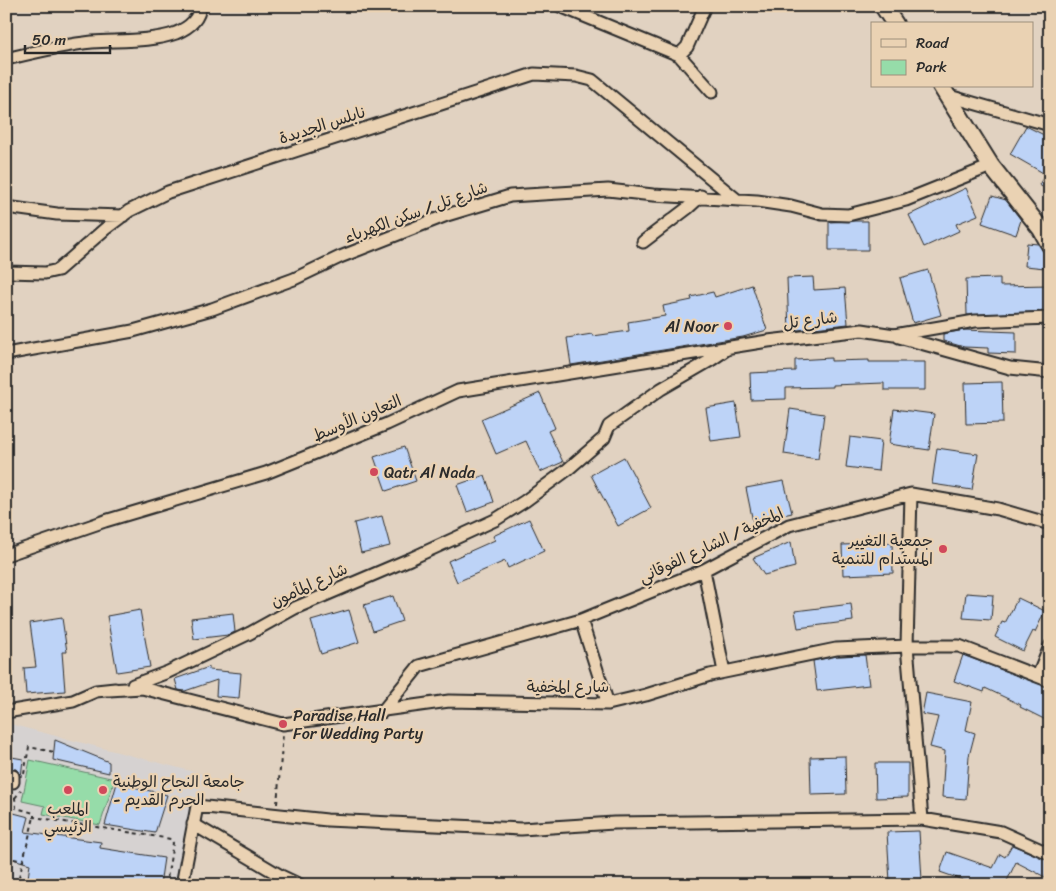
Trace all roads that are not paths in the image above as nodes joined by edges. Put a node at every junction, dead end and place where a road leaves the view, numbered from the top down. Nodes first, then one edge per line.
1 (200, 6) edge
2 (560, 6) edge
3 (705, 6) edge
4 (882, 6) edge
5 (894, 22) edge
6 (678, 55) junction
7 (6, 59) edge
8 (945, 91) edge
9 (712, 92) dead end
10 (1050, 125) edge
11 (991, 166) junction
12 (700, 196) junction
13 (736, 199) junction
14 (6, 207) edge
15 (123, 216) junction
16 (643, 242) dead end
17 (1050, 244) edge
18 (6, 272) edge
19 (1050, 318) edge
20 (894, 335) junction
21 (728, 348) junction
22 (6, 354) edge
23 (1050, 372) edge
24 (604, 438) joint
25 (911, 494) junction
26 (1050, 524) edge
27 (6, 555) edge
28 (704, 570) junction
29 (581, 620) junction
30 (908, 646) junction
31 (1050, 646) edge
32 (724, 672) junction
33 (1038, 676) junction
34 (1050, 682) edge
35 (109, 690) junction
36 (608, 704) junction
37 (6, 712) edge
38 (382, 712) junction
39 (922, 820) junction
40 (193, 824) junction
41 (1050, 854) edge
42 (182, 885) edge
43 (300, 885) edge

1 - 7 street
2 - 6 street
3 - 6 street
4 - 5 street
6 - 9 street
8 - 10 street
8 - 11 street
11 - 13 street, شارع تل / سكن الكهرباء
11 - 17 street
12 - 13 street, شارع تل / سكن الكهرباء
12 - 16 street
12 - 22 street, شارع تل / سكن الكهرباء
13 - 15 street, نابلس الجديدة
14 - 15 street
15 - 18 street, نابلس الجديدة
19 - 20 street, شارع تل
20 - 21 street, شارع تل
20 - 23 street
21 - 24 street, شارع تل
21 - 27 street, التعاون الأوسط
24 - 35 street, شارع المأمون
25 - 26 street, المخفية / الشارع الفوقاني
25 - 28 street, المخفية / الشارع الفوقاني
25 - 30 street
28 - 29 street, المخفية / الشارع الفوقاني
28 - 32 street
29 - 36 street
29 - 38 street, المخفية / الشارع الفوقاني
30 - 32 street, شارع المخفية
30 - 33 street, شارع المخفية
30 - 39 street
31 - 33 street
32 - 36 street, شارع المخفية
33 - 34 street, شارع المخفية
35 - 37 street, شارع المأمون
35 - 38 street, شارع المخفية
36 - 38 street, شارع المخفية
39 - 40 street
39 - 41 street
40 - 42 street
40 - 43 street

